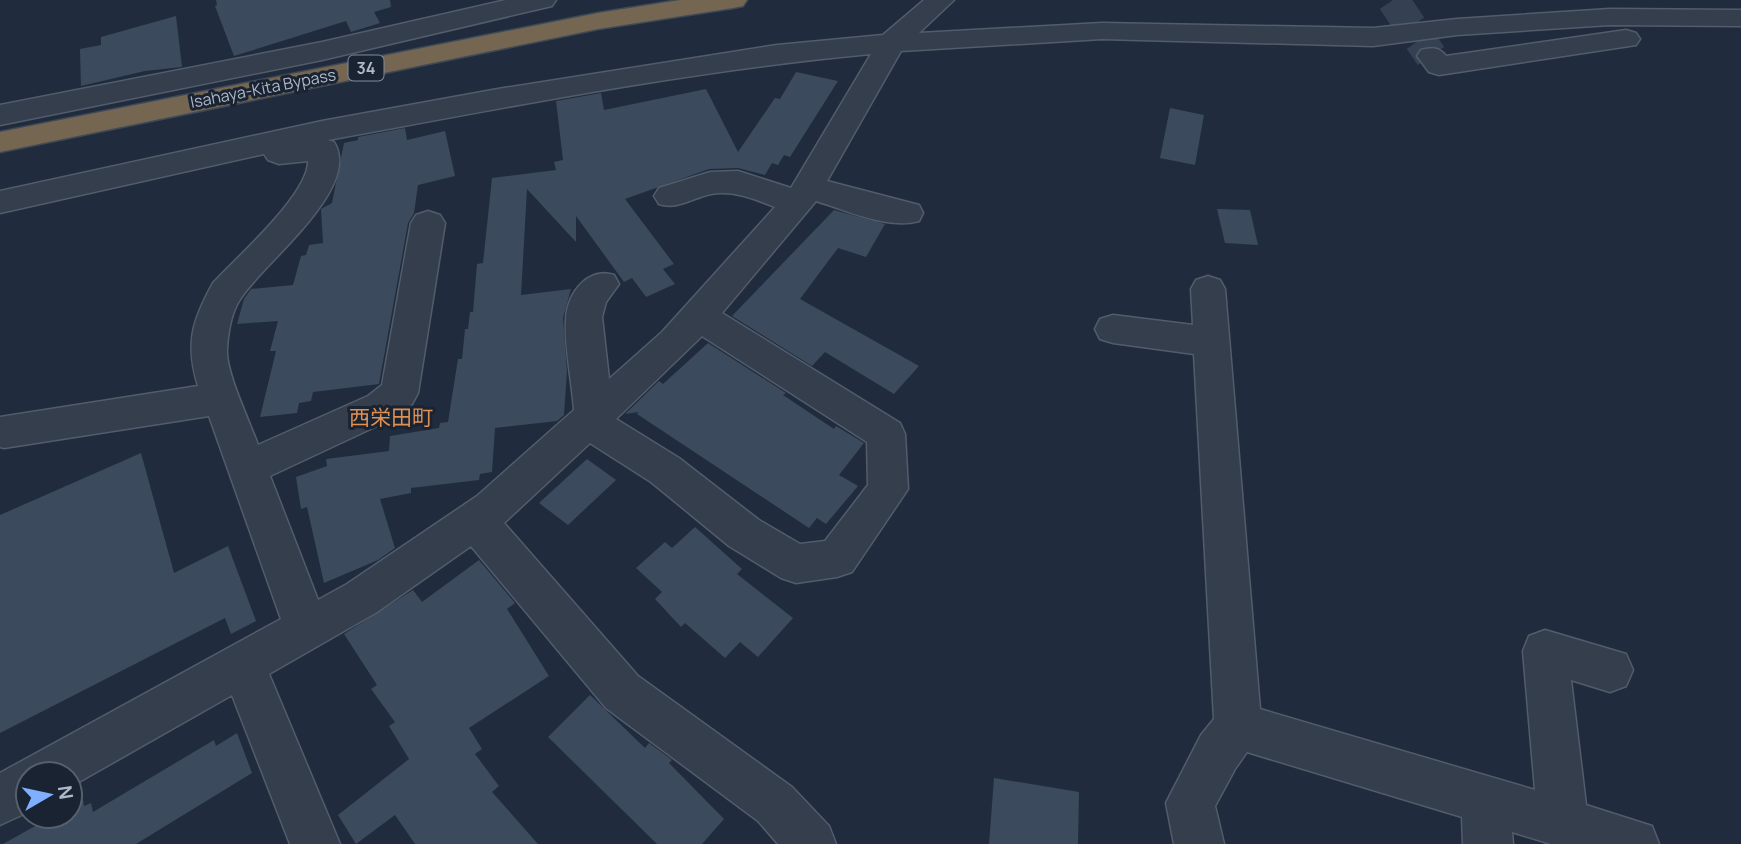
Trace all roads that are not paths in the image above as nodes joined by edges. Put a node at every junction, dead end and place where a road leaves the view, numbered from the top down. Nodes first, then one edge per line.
1 (542, 0) edge
2 (733, 0) edge
3 (940, 0) edge
4 (1741, 18) edge
5 (1741, 33) edge
6 (891, 43) junction
7 (1432, 56) tunnel mouth
8 (0, 114) edge
9 (0, 142) edge
10 (218, 155) junction
11 (802, 195) junction
12 (670, 197) dead end
13 (0, 202) edge
14 (907, 213) dead end
15 (428, 223) dead end
16 (602, 284) dead end
17 (1208, 289) dead end
18 (698, 316) junction
19 (1112, 329) dead end
20 (1211, 342) junction
21 (222, 398) junction
22 (591, 418) junction
23 (4, 432) dead end
24 (248, 468) junction
25 (475, 520) junction
26 (306, 627) junction
27 (242, 663) junction
28 (1610, 670) dead end
29 (1238, 726) junction
30 (71, 760) edge
31 (1487, 822) edge
32 (1563, 823) junction
33 (315, 844) edge
34 (811, 844) edge
35 (1199, 844) edge
36 (1634, 844) edge

1 - 8 street
2 - 9 highway, Isahaya-Kita Bypass / 34
3 - 6 street
4 - 6 street
5 - 7 street
6 - 10 street
6 - 11 street
10 - 13 street
10 - 21 street
11 - 12 street
11 - 14 street
11 - 18 street
15 - 24 street
16 - 22 street
17 - 20 street
18 - 22 street
18 - 22 street
19 - 20 street
20 - 29 street
21 - 23 street
21 - 24 street
22 - 25 street
24 - 26 street
25 - 26 street
25 - 34 street
26 - 27 street
27 - 30 street
27 - 33 street
28 - 32 street
29 - 31 street
29 - 35 street
31 - 32 street
32 - 36 street

